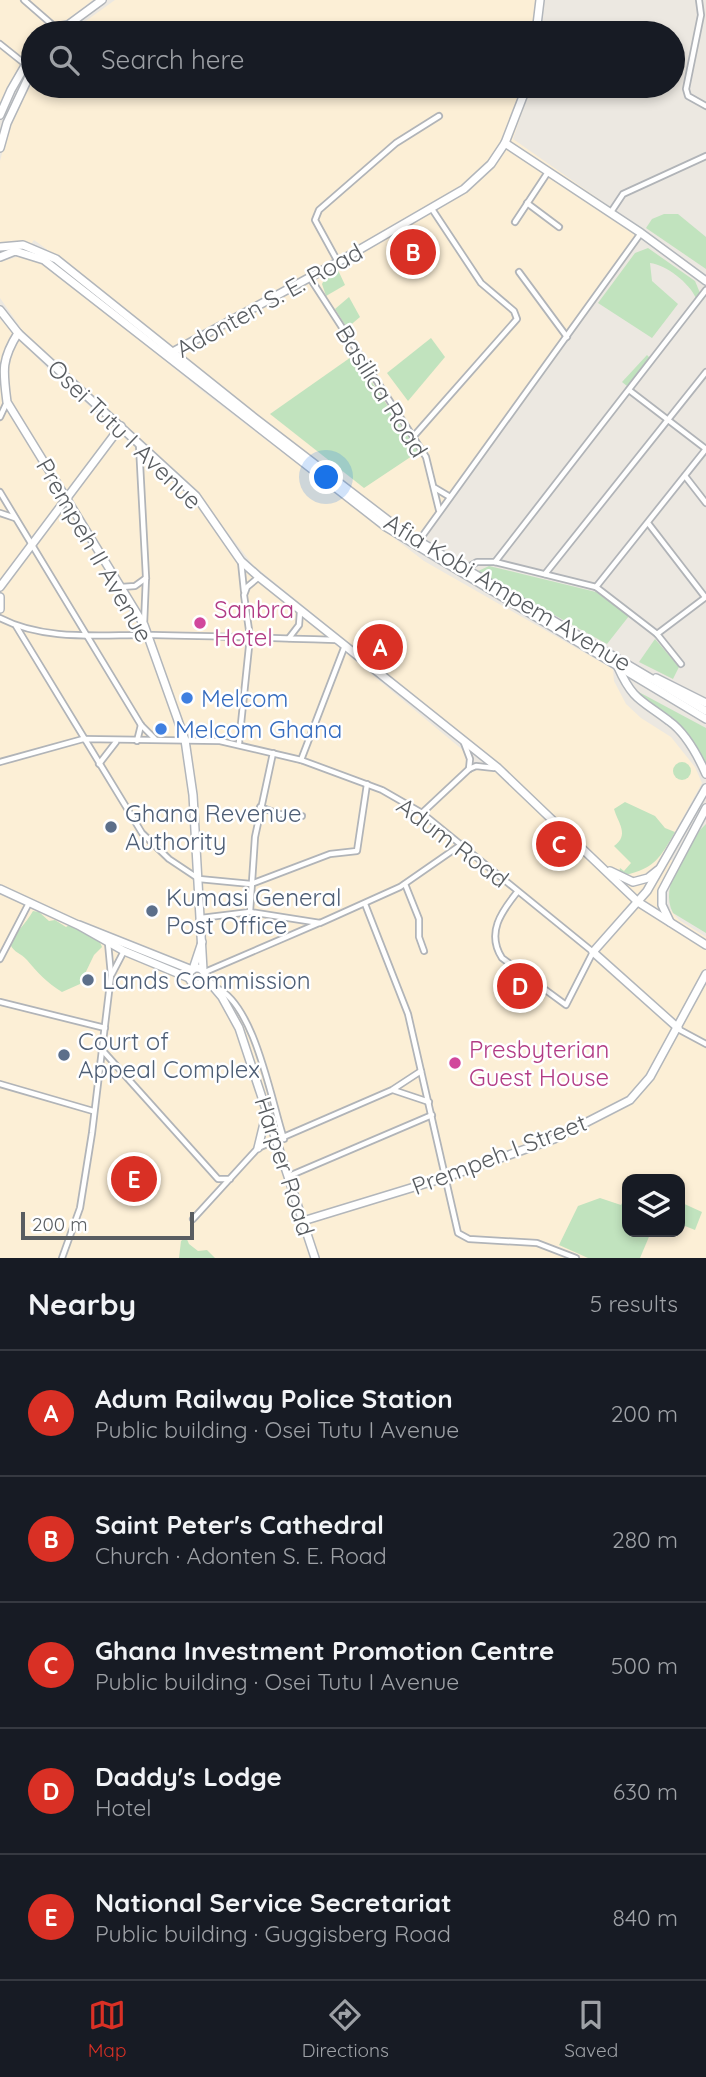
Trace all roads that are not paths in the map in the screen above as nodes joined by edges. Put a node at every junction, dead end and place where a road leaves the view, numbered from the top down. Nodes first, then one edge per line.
1 (24, 0) edge
2 (102, 0) edge
3 (540, 0) edge
4 (699, 0) edge
5 (44, 21) edge
6 (73, 21) edge
7 (537, 21) edge
8 (0, 44) edge
9 (21, 61) edge
10 (21, 72) edge
11 (21, 93) edge
12 (522, 98) edge
13 (706, 106) edge
14 (0, 115) edge
15 (439, 116) dead end
16 (505, 143) junction
17 (0, 148) edge
18 (706, 156) edge
19 (548, 172) junction
20 (527, 203) junction
21 (432, 209) junction
22 (610, 213) junction
23 (514, 222) dead end
24 (559, 227) dead end
25 (641, 233) junction
26 (0, 247) edge
27 (14, 247) junction
28 (0, 257) edge
29 (338, 262) junction
30 (519, 272) dead end
31 (310, 278) junction
32 (706, 281) edge
33 (706, 290) edge
34 (0, 310) edge
35 (18, 333) junction
36 (567, 337) junction
37 (169, 355) junction
38 (706, 372) edge
39 (629, 390) junction
40 (6, 402) junction
41 (0, 417) edge
42 (668, 420) junction
43 (121, 426) junction
44 (413, 437) junction
45 (139, 444) junction
46 (685, 476) junction
47 (435, 488) junction
48 (0, 492) edge
49 (450, 497) junction
50 (68, 498) junction
51 (706, 503) edge
52 (439, 511) junction
53 (0, 513) edge
54 (16, 518) junction
55 (648, 523) junction
56 (416, 544) junction
57 (32, 546) junction
58 (242, 561) junction
59 (495, 562) junction
60 (462, 572) junction
61 (545, 574) junction
62 (146, 577) junction
63 (259, 578) junction
64 (0, 587) edge
65 (121, 587) junction
66 (596, 587) junction
67 (244, 593) junction
68 (0, 597) edge
69 (706, 597) edge
70 (0, 609) edge
71 (300, 610) junction
72 (0, 618) edge
73 (144, 625) junction
74 (16, 626) junction
75 (657, 634) junction
76 (148, 635) junction
77 (88, 637) junction
78 (250, 637) junction
79 (289, 638) junction
80 (336, 640) junction
81 (344, 648) junction
82 (681, 664) dead end
83 (617, 666) junction
84 (638, 672) junction
85 (706, 703) edge
86 (706, 711) edge
87 (706, 719) edge
88 (141, 726) junction
89 (83, 739) junction
90 (155, 739) junction
91 (185, 740) junction
92 (117, 741) junction
93 (136, 741) junction
94 (464, 742) junction
95 (239, 743) junction
96 (273, 753) junction
97 (301, 760) junction
98 (0, 762) edge
99 (99, 764) junction
100 (498, 768) junction
101 (469, 769) junction
102 (706, 774) edge
103 (367, 784) junction
104 (706, 788) edge
105 (260, 807) junction
106 (706, 808) edge
107 (422, 813) junction
108 (302, 816) dead end
109 (702, 820) edge
110 (462, 844) junction
111 (597, 862) junction
112 (664, 865) junction
113 (199, 879) junction
114 (251, 884) junction
115 (405, 884) junction
116 (0, 889) edge
117 (518, 891) junction
118 (638, 902) junction
119 (29, 903) junction
120 (365, 904) junction
121 (250, 912) junction
122 (201, 918) junction
123 (320, 923) junction
124 (671, 923) junction
125 (109, 939) junction
126 (202, 941) junction
127 (127, 943) junction
128 (706, 945) edge
129 (124, 951) junction
130 (424, 951) dead end
131 (593, 952) junction
132 (0, 957) edge
133 (193, 969) junction
134 (204, 973) junction
135 (111, 975) junction
136 (706, 975) edge
137 (189, 978) junction
138 (200, 984) junction
139 (213, 986) junction
140 (222, 997) junction
141 (0, 1002) edge
142 (105, 1028) junction
143 (678, 1028) junction
144 (706, 1044) edge
145 (103, 1051) junction
146 (421, 1071) junction
147 (0, 1084) edge
148 (392, 1090) junction
149 (429, 1102) junction
150 (93, 1111) junction
151 (267, 1111) junction
152 (432, 1115) junction
153 (280, 1141) junction
154 (258, 1148) junction
155 (289, 1176) junction
156 (447, 1177) junction
157 (230, 1179) junction
158 (193, 1219) dead end
159 (303, 1221) junction
160 (62, 1258) edge
161 (315, 1258) edge
162 (576, 1258) edge

1 - 5 street
2 - 6 street
3 - 7 street
4 - 13 street
8 - 9 street
10 - 14 street
11 - 17 street
12 - 16 street, Adonten S. E. Road
15 - 29 street
16 - 19 street
16 - 21 street, Adonten S. E. Road
18 - 22 street
19 - 20 street
19 - 22 street
20 - 23 street
20 - 24 street
21 - 29 street, Adonten S. E. Road
21 - 44 street
22 - 25 street
25 - 32 street
25 - 36 street
26 - 27 street
27 - 28 street
27 - 37 street, Afia Kobi Ampem Avenue
29 - 31 street, Adonten S. E. Road
30 - 36 street
31 - 37 street, Adonten S. E. Road
31 - 44 street, Basilica Road
33 - 39 street
34 - 35 street, Osei Tutu I Avenue
35 - 40 street, Prempeh II Avenue
35 - 43 street, Osei Tutu I Avenue
36 - 49 street
37 - 56 street, Afia Kobi Ampem Avenue
38 - 42 street
39 - 42 street
39 - 59 street
40 - 41 street
40 - 50 street, Prempeh II Avenue
42 - 46 street
42 - 61 street
43 - 45 street, Osei Tutu I Avenue
43 - 50 street
44 - 47 street, Basilica Road
45 - 58 street, Osei Tutu I Avenue
45 - 62 street
46 - 51 street
46 - 55 street
47 - 49 street
47 - 52 street, Basilica Road
48 - 54 street
49 - 52 street
50 - 57 street
50 - 65 street, Prempeh II Avenue
52 - 56 street
53 - 54 street
54 - 57 street
55 - 66 street
55 - 69 street
56 - 60 street, Afia Kobi Ampem Avenue
57 - 64 street
57 - 77 street
58 - 63 street, Osei Tutu I Avenue
58 - 67 street
59 - 60 street
59 - 61 street
60 - 83 street, Afia Kobi Ampem Avenue
60 - 84 street, Afia Kobi Ampem Avenue
61 - 66 street
62 - 65 street
62 - 73 street
63 - 67 street
63 - 71 street, Osei Tutu I Avenue
65 - 73 street, Prempeh II Avenue
66 - 75 street
67 - 78 street
68 - 70 street
69 - 75 street
71 - 79 street
71 - 80 street, Osei Tutu I Avenue
72 - 74 street
73 - 76 street, Prempeh II Avenue
74 - 77 street
74 - 89 street
75 - 82 street
76 - 77 street
76 - 78 street
76 - 91 street, Prempeh II Avenue
77 - 88 street
78 - 79 street
78 - 95 street
79 - 80 street
80 - 81 street, Osei Tutu I Avenue
81 - 94 street, Osei Tutu I Avenue
81 - 97 street
83 - 87 street, Afia Kobi Ampem Avenue
83 - 102 street
84 - 85 street
84 - 86 street, Afia Kobi Ampem Avenue
88 - 90 street
88 - 93 street
89 - 92 street, Adum Road
89 - 98 street, Adum Road
89 - 99 street
90 - 91 street, Adum Road
90 - 93 street, Adum Road
91 - 95 street, Adum Road
91 - 113 street, Prempeh II Avenue
92 - 93 street, Adum Road
92 - 99 street
94 - 100 street, Osei Tutu I Avenue
94 - 101 street
95 - 96 street, Adum Road
96 - 97 street, Adum Road
96 - 105 street
97 - 103 street, Adum Road
99 - 113 street
100 - 101 street
100 - 111 street, Osei Tutu I Avenue
101 - 107 street
103 - 107 street, Adum Road
103 - 114 street
104 - 112 street
105 - 108 street
105 - 114 street
106 - 109 street
107 - 110 street, Adum Road
109 - 124 street
110 - 115 street
110 - 117 street, Adum Road
111 - 112 street
111 - 118 street, Osei Tutu I Avenue
112 - 118 street
113 - 114 street
113 - 122 street, Prempeh II Avenue
114 - 121 street
115 - 120 street
115 - 130 street
116 - 119 street
117 - 131 street, Adum Road
117 - 131 street
118 - 124 street, Osei Tutu I Avenue
118 - 131 street
119 - 125 street
119 - 132 street
120 - 123 street
120 - 146 street
121 - 122 street
121 - 123 street
122 - 126 street, Prempeh II Avenue
123 - 134 street
124 - 128 street, Osei Tutu I Avenue
125 - 127 street
125 - 129 street
125 - 135 street
126 - 133 street, Prempeh II Avenue
126 - 134 street, Prempeh II Avenue
127 - 129 street
127 - 133 street
129 - 135 street
129 - 137 street
131 - 143 street, Adum Road
133 - 134 street
133 - 137 street, Prempeh II Avenue
134 - 138 street
134 - 139 street, Harper Road
135 - 142 street
136 - 143 street, Prempeh I Street
137 - 138 street
138 - 140 street
139 - 140 street, Harper Road
139 - 153 street
140 - 151 street, Harper Road
141 - 142 street
142 - 145 street
143 - 144 street
143 - 156 street, Prempeh I Street
145 - 150 street
145 - 157 street
146 - 148 street
146 - 149 street
147 - 150 street
148 - 149 street
148 - 153 street
149 - 152 street
150 - 160 street
151 - 153 street, Harper Road
151 - 154 street
152 - 155 street
152 - 156 street
153 - 154 street
153 - 155 street, Harper Road
154 - 157 street
155 - 159 street, Harper Road
156 - 159 street, Prempeh I Street
156 - 162 street
157 - 158 street
159 - 161 street, Harper Road

